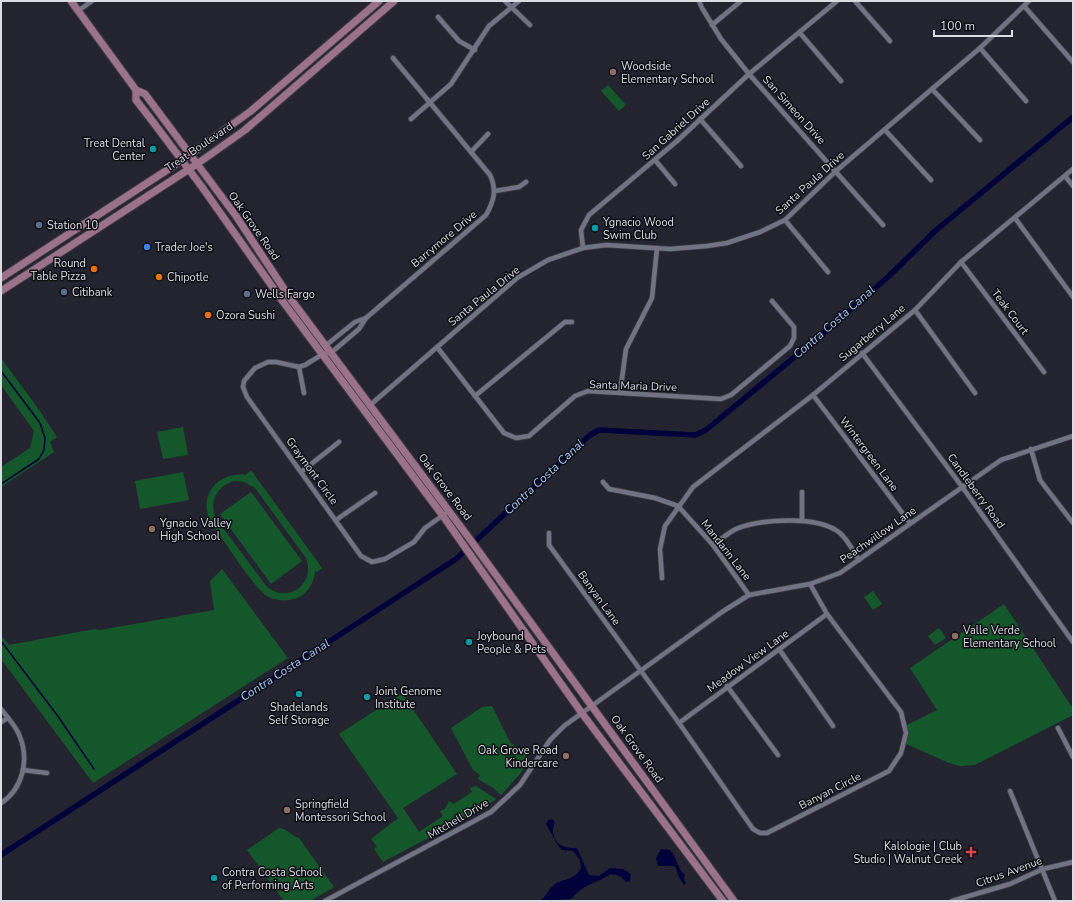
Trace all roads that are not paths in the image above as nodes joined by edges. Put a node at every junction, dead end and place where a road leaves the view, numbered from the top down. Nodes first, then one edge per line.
1 (71, 1) edge
2 (92, 1) edge
3 (379, 1) edge
4 (394, 1) edge
5 (505, 1) edge
6 (519, 1) edge
7 (699, 1) edge
8 (741, 1) edge
9 (837, 1) edge
10 (854, 1) edge
11 (1030, 1) edge
12 (1024, 6) junction
13 (510, 8) junction
14 (78, 11) junction
15 (438, 17) dead end
16 (530, 25) dead end
17 (712, 25) junction
18 (800, 33) junction
19 (890, 41) dead end
20 (980, 48) junction
21 (475, 50) junction
22 (392, 58) dead end
23 (1073, 62) edge
24 (749, 74) junction
25 (841, 81) dead end
26 (932, 89) junction
27 (136, 90) junction
28 (1026, 101) dead end
29 (430, 104) junction
30 (411, 119) dead end
31 (700, 119) junction
32 (885, 130) junction
33 (488, 134) dead end
34 (980, 140) dead end
35 (471, 152) junction
36 (189, 154) junction
37 (654, 160) junction
38 (181, 161) junction
39 (197, 164) junction
40 (741, 166) dead end
41 (188, 169) junction
42 (1073, 169) edge
43 (836, 171) junction
44 (1065, 176) junction
45 (931, 180) dead end
46 (526, 182) dead end
47 (675, 184) dead end
48 (1073, 186) edge
49 (495, 191) junction
50 (1015, 218) junction
51 (785, 220) junction
52 (883, 225) dead end
53 (583, 248) junction
54 (657, 248) junction
55 (961, 262) junction
56 (828, 272) dead end
57 (1, 278) edge
58 (1, 291) edge
59 (1073, 297) edge
60 (772, 301) dead end
61 (915, 310) junction
62 (366, 318) junction
63 (572, 322) dead end
64 (325, 344) junction
65 (437, 347) junction
66 (332, 352) junction
67 (862, 353) junction
68 (324, 354) junction
69 (299, 367) junction
70 (1044, 372) dead end
71 (975, 392) dead end
72 (304, 393) dead end
73 (620, 393) junction
74 (813, 395) junction
75 (475, 396) junction
76 (367, 407) junction
77 (1073, 436) edge
78 (339, 442) dead end
79 (1030, 449) junction
80 (301, 472) junction
81 (603, 482) dead end
82 (962, 488) junction
83 (802, 492) dead end
84 (375, 493) dead end
85 (678, 506) junction
86 (449, 511) junction
87 (443, 516) junction
88 (336, 520) junction
89 (802, 521) junction
90 (910, 523) junction
91 (1073, 524) edge
92 (549, 533) dead end
93 (713, 545) junction
94 (474, 560) junction
95 (859, 560) junction
96 (662, 578) dead end
97 (499, 579) junction
98 (810, 584) junction
99 (749, 595) junction
100 (828, 614) junction
101 (1073, 642) edge
102 (779, 649) junction
103 (641, 672) junction
104 (727, 686) junction
105 (592, 705) junction
106 (1, 709) edge
107 (581, 712) junction
108 (8, 718) junction
109 (1, 722) edge
110 (679, 723) junction
111 (833, 726) dead end
112 (1058, 728) dead end
113 (778, 755) dead end
114 (1073, 757) edge
115 (23, 770) junction
116 (47, 772) dead end
117 (1010, 790) dead end
118 (1, 803) edge
119 (1073, 862) edge
120 (1043, 869) junction
121 (325, 901) edge
122 (723, 901) edge
123 (734, 901) edge
124 (952, 901) edge
125 (1055, 901) edge

1 - 14 main road, Oak Grove Road
2 - 14 street
3 - 36 main road, Treat Boulevard
4 - 39 main road, Treat Boulevard
5 - 13 street
6 - 13 street
7 - 17 street, San Simeon Drive
8 - 17 street
9 - 18 street, San Gabriel Drive
10 - 19 street
11 - 12 street, Santa Paula Drive
12 - 20 street, Santa Paula Drive
12 - 23 street
13 - 16 street
13 - 21 street
14 - 27 main road, Oak Grove Road
15 - 21 street
17 - 24 street, San Simeon Drive
18 - 24 street, San Gabriel Drive
18 - 25 street
20 - 26 street, Santa Paula Drive
20 - 28 street
21 - 29 street
22 - 29 street
24 - 31 street, San Gabriel Drive
24 - 43 street, San Simeon Drive
26 - 32 street, Santa Paula Drive
26 - 34 street
27 - 36 main road, Oak Grove Road
27 - 38 main road, Oak Grove Road
29 - 30 street
29 - 35 street
31 - 37 street, San Gabriel Drive
31 - 40 street
32 - 43 street, Santa Paula Drive
32 - 45 street
33 - 35 street
35 - 49 street
36 - 38 main road, Treat Boulevard
36 - 39 main road, Oak Grove Road
37 - 47 street
37 - 53 street, San Gabriel Drive
38 - 41 main road, Oak Grove Road
38 - 57 main road, Treat Boulevard
39 - 41 main road, Treat Boulevard
39 - 64 main road, Oak Grove Road
41 - 58 main road, Treat Boulevard
41 - 68 main road, Oak Grove Road
42 - 44 street, Sugarberry Lane
43 - 51 street, Santa Paula Drive
43 - 52 street, San Simeon Drive
44 - 48 street
44 - 50 street, Sugarberry Lane
46 - 49 street
49 - 62 street, Barrymore Drive
50 - 55 street, Sugarberry Lane
50 - 59 street
51 - 54 street, Santa Paula Drive
51 - 56 street
53 - 54 street, Santa Paula Drive
53 - 65 street, Santa Paula Drive
54 - 73 street
55 - 61 street, Sugarberry Lane
55 - 70 street, Teak Court
60 - 73 street, Santa Maria Drive
61 - 67 street, Sugarberry Lane
61 - 71 street
62 - 64 street, Barrymore Drive
62 - 66 street, Barrymore Drive
63 - 75 street
64 - 66 main road, Oak Grove Road
64 - 68 street
65 - 75 street, Santa Maria Drive
65 - 76 street, Santa Paula Drive
66 - 68 street, Barrymore Drive
66 - 76 main road, Oak Grove Road
67 - 74 street, Sugarberry Lane
67 - 82 street, Candleberry Road
68 - 69 street
68 - 76 main road, Oak Grove Road
69 - 72 street
69 - 80 street, Graymont Circle
73 - 75 street, Santa Maria Drive
74 - 85 street, Sugarberry Lane
74 - 90 street, Wintergreen Lane
76 - 86 main road, Oak Grove Road
76 - 87 main road, Oak Grove Road
77 - 79 street, Peachwillow Lane
78 - 80 street
79 - 82 street, Peachwillow Lane
79 - 91 street
80 - 88 street, Graymont Circle
81 - 85 street, Mandarin Lane
82 - 90 street, Peachwillow Lane
82 - 101 street, Candleberry Road
83 - 89 street
84 - 88 street
85 - 93 street, Mandarin Lane
85 - 96 street, Sugarberry Lane
86 - 87 street, Graymont Circle
86 - 97 main road, Oak Grove Road
87 - 88 street, Graymont Circle
87 - 94 main road, Oak Grove Road
89 - 93 street
89 - 95 street
90 - 95 street, Peachwillow Lane
92 - 103 street, Banyan Lane
93 - 99 street, Mandarin Lane
94 - 97 main road
94 - 107 main road, Oak Grove Road
95 - 98 street, Peachwillow Lane
97 - 105 main road, Oak Grove Road
98 - 99 street, Peachwillow Lane
98 - 100 street, Banyan Circle
99 - 103 street, Peachwillow Lane
100 - 102 street, Meadow View Lane
100 - 110 street, Banyan Circle
102 - 104 street, Meadow View Lane
102 - 111 street
103 - 105 street, Peachwillow Lane
103 - 110 street, Banyan Circle
104 - 110 street, Meadow View Lane
104 - 113 street
105 - 107 street, Mitchell Drive
105 - 123 main road, Oak Grove Road
106 - 108 street
107 - 121 street, Mitchell Drive
107 - 122 main road, Oak Grove Road
108 - 109 street
108 - 115 street
112 - 114 street
115 - 116 street
115 - 118 street
117 - 120 street
119 - 120 street, Citrus Avenue
120 - 124 street, Citrus Avenue
120 - 125 street

